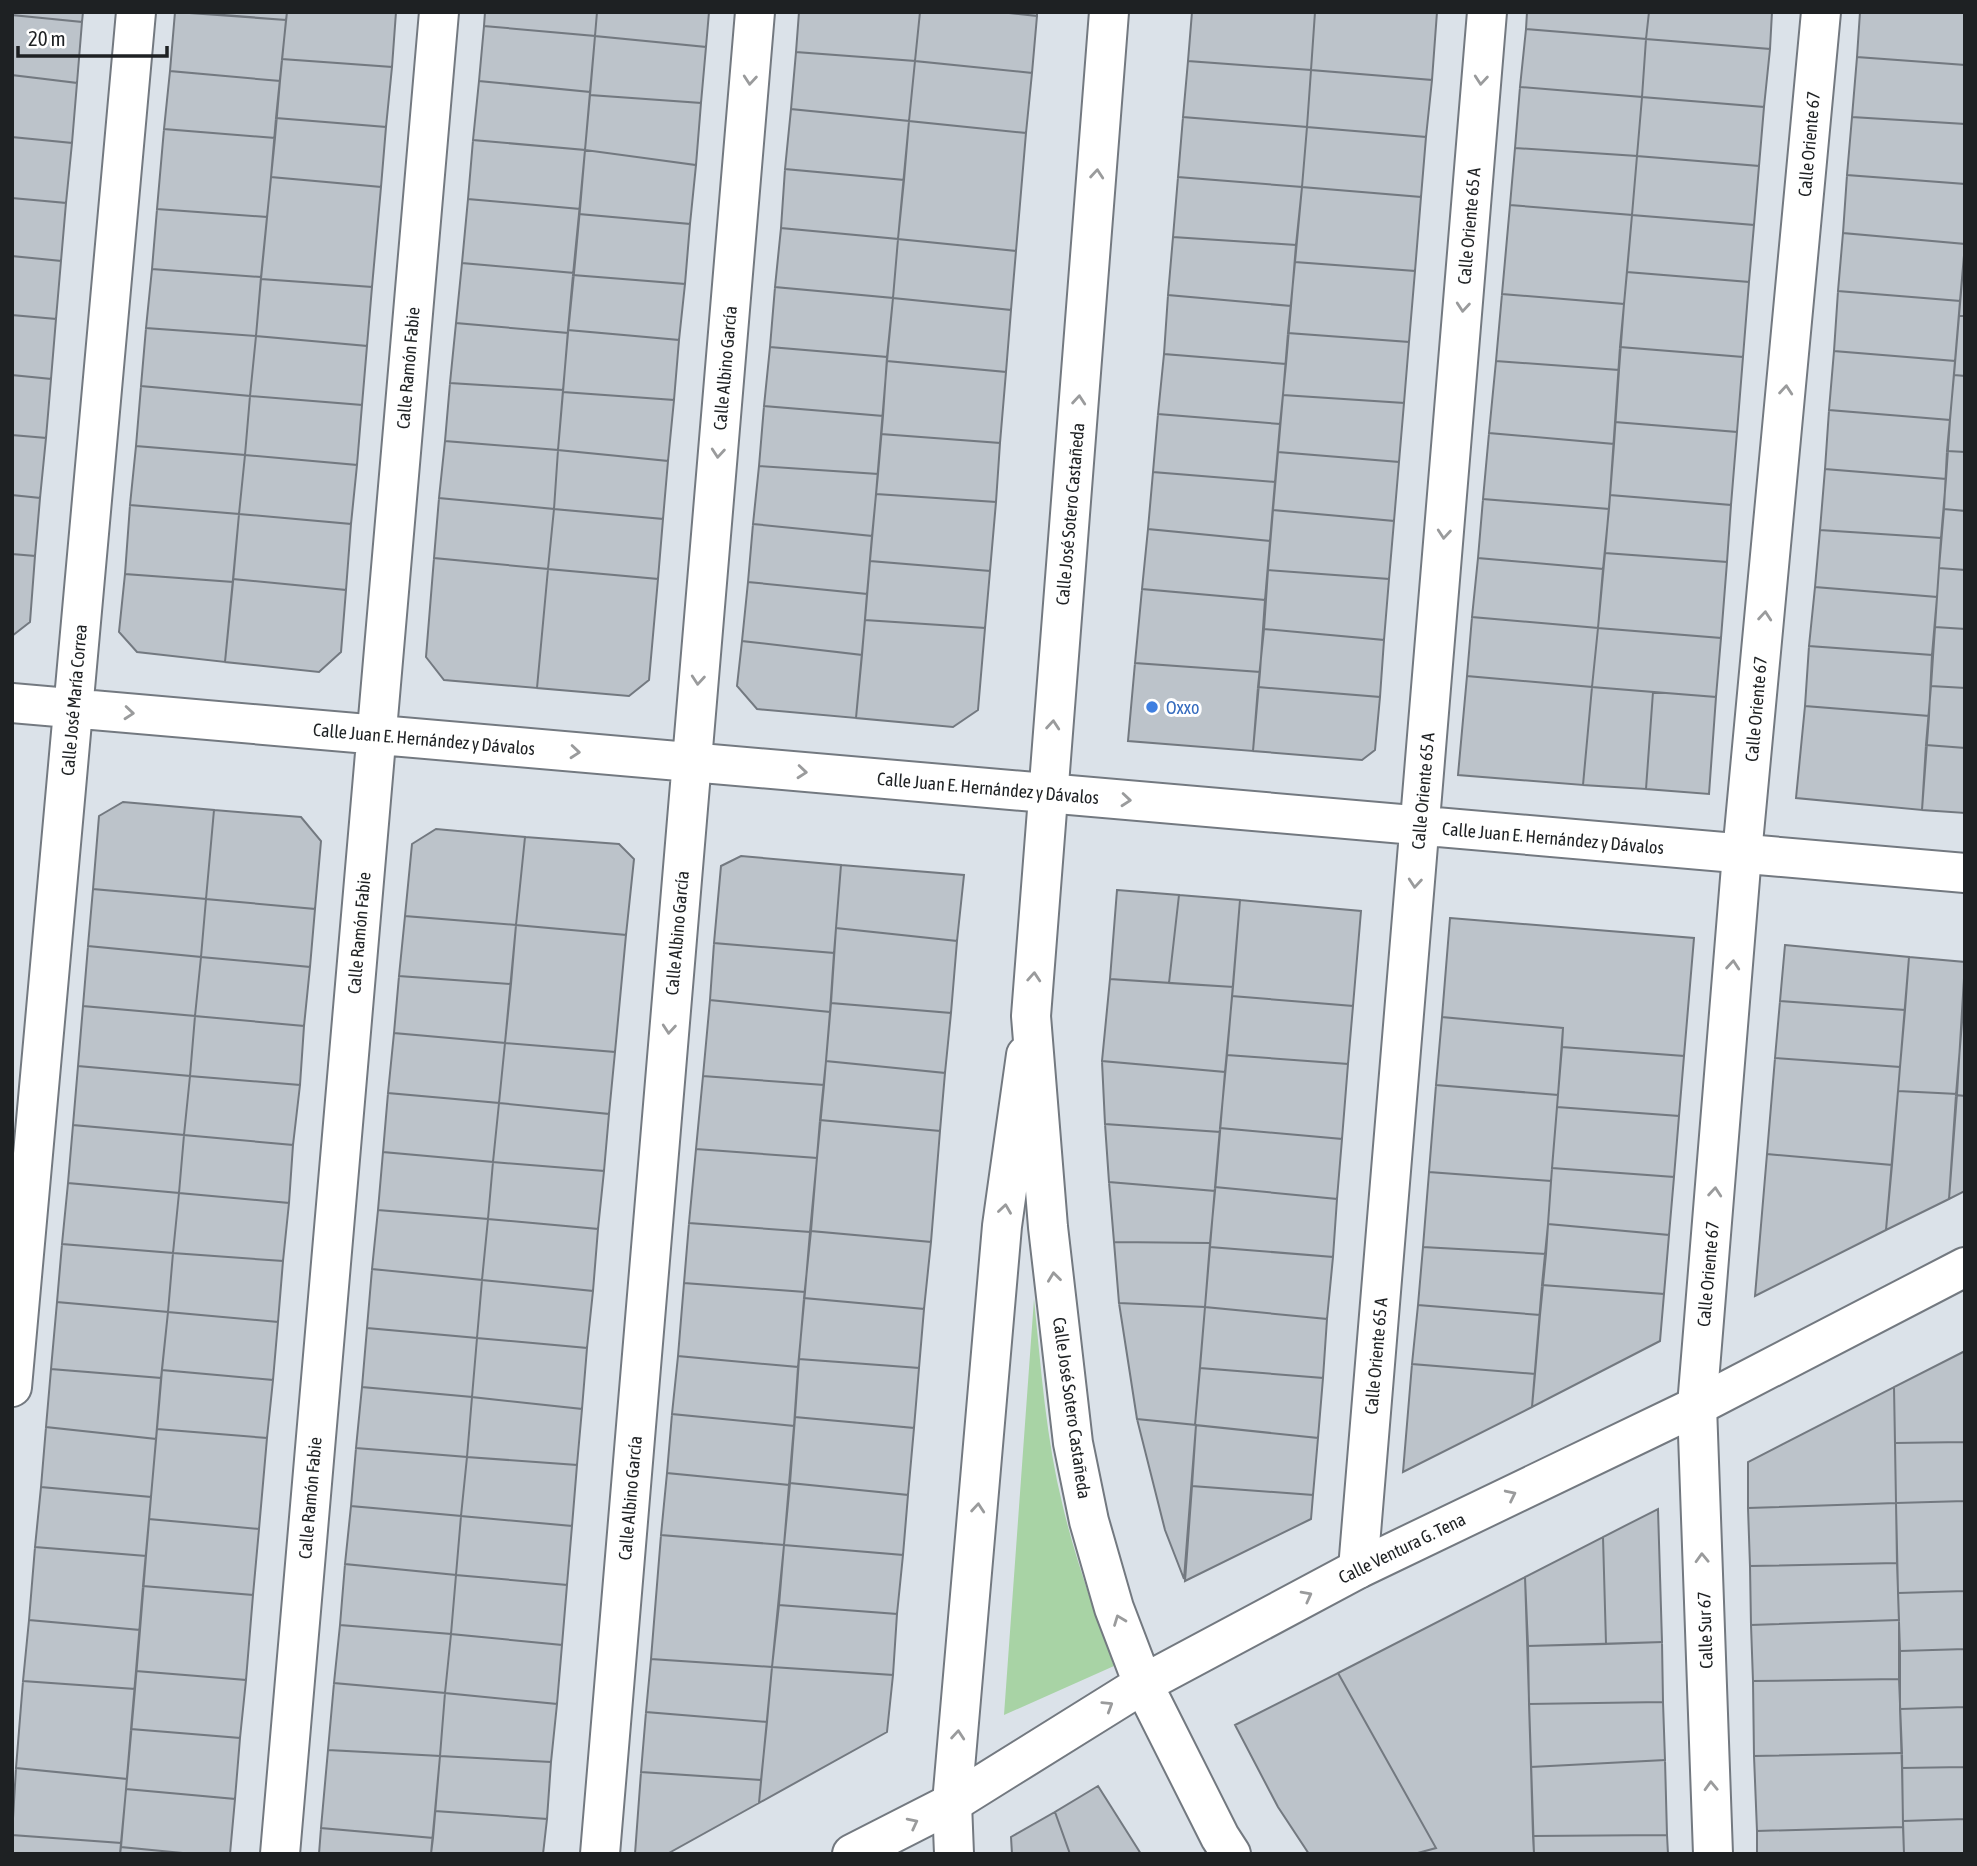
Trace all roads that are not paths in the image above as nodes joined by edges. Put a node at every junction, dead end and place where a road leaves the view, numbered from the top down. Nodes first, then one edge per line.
1 (136, 12) edge
2 (439, 12) edge
3 (755, 12) edge
4 (1109, 12) edge
5 (1487, 12) edge
6 (1821, 12) edge
7 (12, 703) edge
8 (73, 708) junction
9 (377, 734) junction
10 (691, 762) junction
11 (1048, 793) junction
12 (1420, 827) junction
13 (1742, 854) junction
14 (1965, 873) edge
15 (1031, 1016) junction
16 (1965, 1267) edge
17 (12, 1387) edge
18 (1697, 1406) junction
19 (1357, 1569) junction
20 (1143, 1684) junction
21 (952, 1803) junction
22 (279, 1854) edge
23 (600, 1854) edge
24 (852, 1854) edge
25 (954, 1854) edge
26 (1231, 1854) edge
27 (1713, 1854) edge

1 - 8 street, Calle José María Correa
2 - 9 street, Calle Ramón Fabie
3 -> 10 street, Calle Albino García
11 -> 4 street, Calle José Sotero Castañeda
5 -> 12 street, Calle Oriente 65 A
13 -> 6 street, Calle Oriente 67
7 - 8 street, Calle Juan E. Hernández y Dávalos
8 -> 9 street, Calle Juan E. Hernández y Dávalos
8 - 17 street, Calle José María Correa
9 -> 10 street, Calle Juan E. Hernández y Dávalos
9 - 22 street, Calle Ramón Fabie
10 -> 11 street, Calle Juan E. Hernández y Dávalos
10 -> 23 street, Calle Albino García
11 -> 12 street, Calle Juan E. Hernández y Dávalos
15 -> 11 street, Calle José Sotero Castañeda
12 - 13 street, Calle Juan E. Hernández y Dávalos
12 -> 19 street, Calle Oriente 65 A
13 - 14 street, Calle Juan E. Hernández y Dávalos
18 -> 13 street, Calle Oriente 67
20 -> 15 street, Calle José Sotero Castañeda
21 -> 15 street, Calle José Sotero Castañeda
16 - 18 street, Calle Ventura G. Tena
19 -> 18 street, Calle Ventura G. Tena
27 -> 18 street, Calle Sur 67
20 -> 19 street, Calle Ventura G. Tena
21 -> 20 street, Calle Ventura G. Tena
20 - 26 street, Calle José Sotero Castañeda
24 -> 21 street, Calle Ventura G. Tena
21 - 25 street, Calle José Sotero Castañeda

